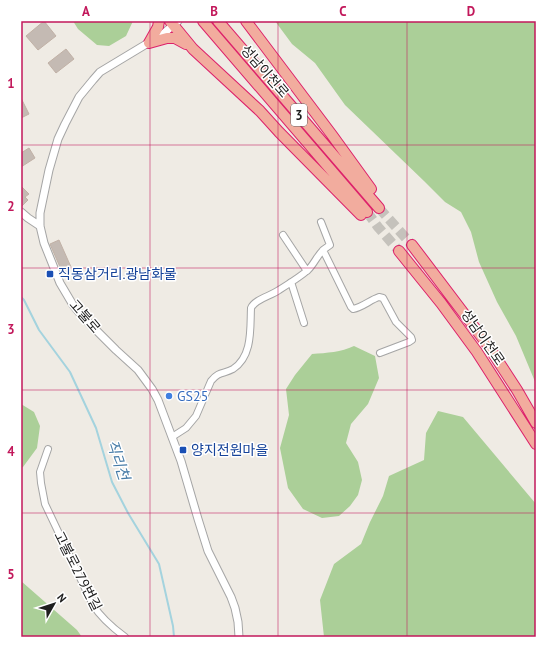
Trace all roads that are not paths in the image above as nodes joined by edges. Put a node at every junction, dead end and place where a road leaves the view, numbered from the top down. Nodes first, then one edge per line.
1 (159, 21) edge
2 (203, 21) edge
3 (218, 21) edge
4 (246, 21) edge
5 (174, 22) edge
6 (149, 43) junction
7 (193, 49) junction
8 (21, 212) edge
9 (321, 222) dead end
10 (40, 226) junction
11 (283, 235) dead end
12 (412, 245) tunnel mouth
13 (323, 250) junction
14 (399, 251) tunnel mouth
15 (307, 271) junction
16 (291, 282) junction
17 (304, 323) dead end
18 (380, 353) dead end
19 (536, 423) edge
20 (172, 437) junction
21 (536, 444) edge
22 (48, 449) dead end
23 (125, 637) edge
24 (239, 637) edge

1 - 6 highway
2 - 7 highway, 성남이천로 / 3
3 - 4 highway, 성남이천로 / 3
5 - 6 street, 고불로
5 - 7 highway
6 - 7 highway
6 - 10 street, 고불로
8 - 10 street
9 - 13 street
10 - 20 street, 고불로
11 - 15 street
12 - 19 highway, 성남이천로
13 - 15 street
13 - 18 street
14 - 21 highway, 성남이천로
15 - 16 street
16 - 17 street
16 - 20 street
20 - 24 street, 고불로
22 - 23 street, 고불로279번길

